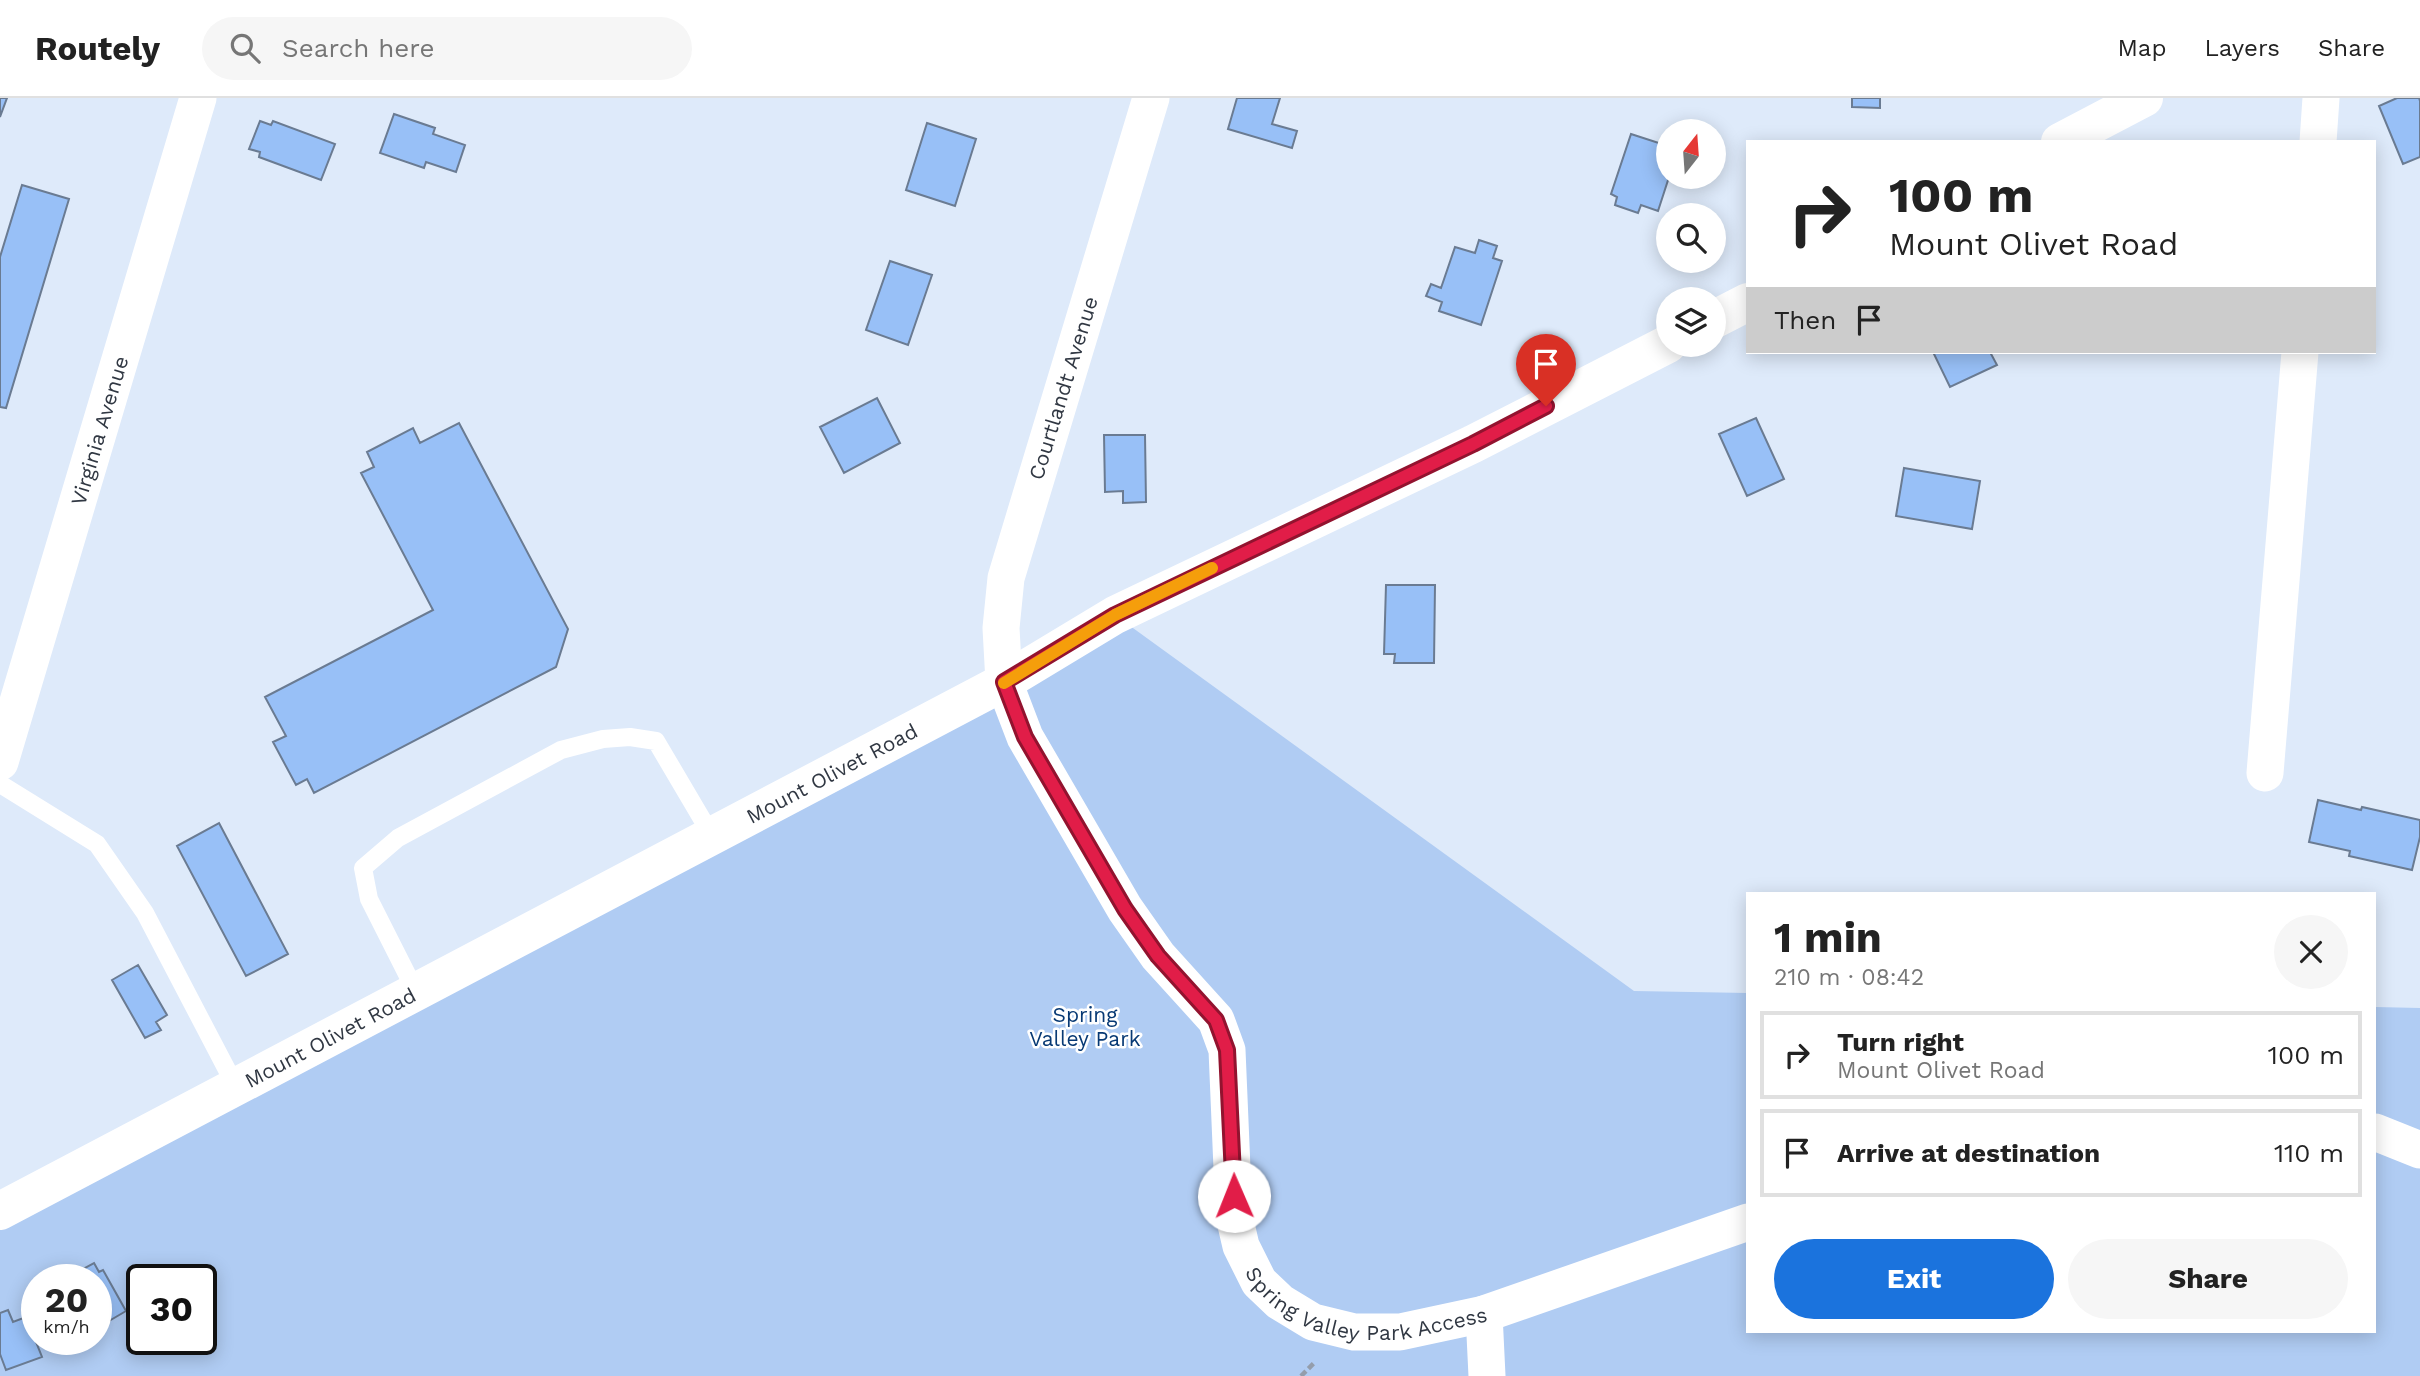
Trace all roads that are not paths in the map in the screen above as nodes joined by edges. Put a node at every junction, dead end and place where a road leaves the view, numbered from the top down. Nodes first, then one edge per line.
1 (198, 98) edge
2 (1151, 98) edge
3 (2144, 98) edge
4 (2321, 98) edge
5 (2107, 108) edge
6 (2063, 140) edge
7 (2318, 140) edge
8 (1746, 303) edge
9 (1726, 313) edge
10 (1656, 350) edge
11 (2300, 354) edge
12 (1004, 682) junction
13 (0, 762) edge
14 (2265, 773) dead end
15 (0, 784) edge
16 (712, 836) junction
17 (416, 992) junction
18 (236, 1087) junction
19 (2376, 1132) edge
20 (2420, 1150) edge
21 (0, 1211) edge
22 (1746, 1223) edge
23 (1484, 1314) junction
24 (1487, 1376) edge

1 - 13 street, Virginia Avenue
2 - 12 street, Courtlandt Avenue
3 - 5 street
4 - 7 street
5 - 6 street
8 - 9 street
10 - 12 street, Mount Olivet Road
11 - 14 street
12 - 16 street, Mount Olivet Road
12 - 23 street, Spring Valley Park Access
15 - 18 lane
16 - 17 street, Mount Olivet Road
16 - 17 lane
17 - 18 street, Mount Olivet Road
18 - 21 street, Mount Olivet Road
19 - 20 street
22 - 23 street, Spring Valley Park Access
23 - 24 street

